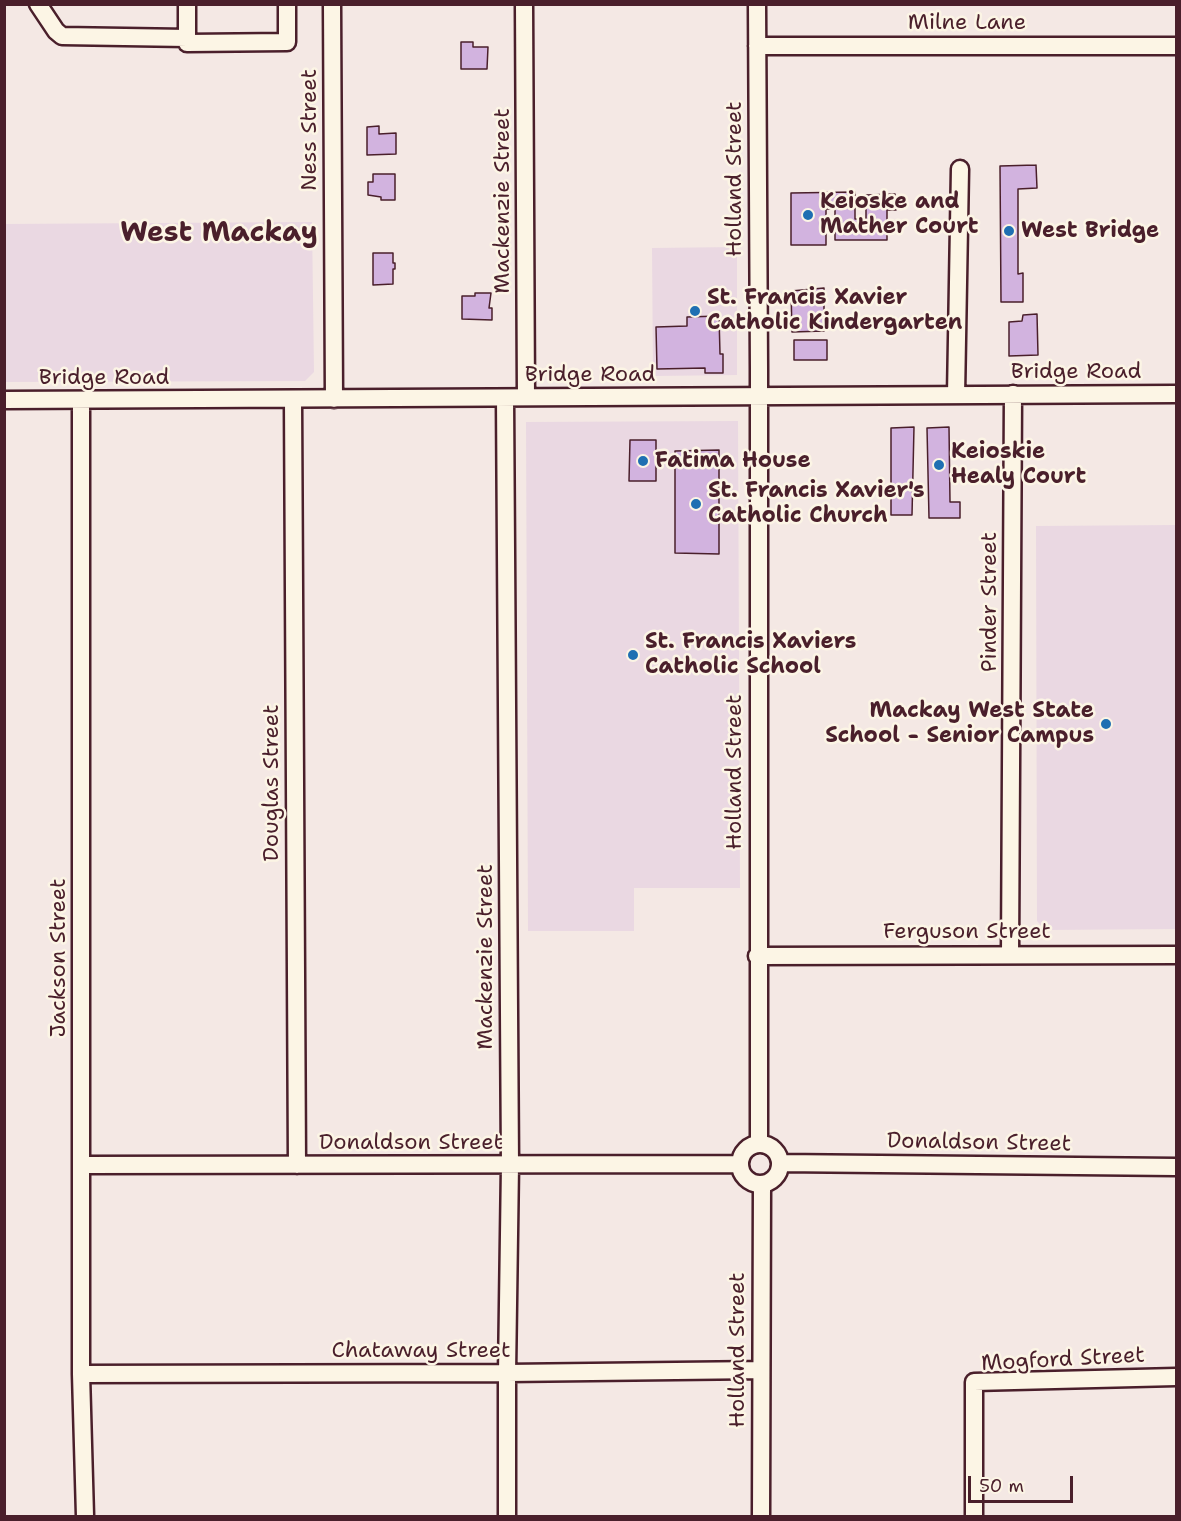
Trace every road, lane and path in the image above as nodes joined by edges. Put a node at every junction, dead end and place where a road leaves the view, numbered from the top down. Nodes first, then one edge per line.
1 (38, 4) edge
2 (186, 4) edge
3 (287, 4) edge
4 (332, 4) edge
5 (524, 4) edge
6 (757, 4) edge
7 (187, 38) junction
8 (757, 46) junction
9 (1176, 46) edge
10 (960, 170) dead end
11 (1013, 394) junction
12 (1176, 394) edge
13 (956, 395) junction
14 (759, 396) junction
15 (526, 397) junction
16 (505, 398) junction
17 (334, 399) junction
18 (4, 400) edge
19 (81, 400) junction
20 (293, 400) junction
21 (1010, 955) junction
22 (1176, 955) edge
23 (757, 956) junction
24 (759, 1144) junction
25 (780, 1163) junction
26 (740, 1164) junction
27 (82, 1165) junction
28 (510, 1165) junction
29 (297, 1166) junction
30 (1176, 1167) edge
31 (762, 1184) junction
32 (760, 1370) junction
33 (507, 1373) junction
34 (81, 1374) junction
35 (1176, 1377) edge
36 (85, 1516) edge
37 (507, 1516) edge
38 (761, 1516) edge
39 (974, 1516) edge

1 - 7 street
2 - 7 street
3 - 7 street
4 - 17 street, Ness Street
5 - 15 street, Mackenzie Street
6 - 8 street, Holland Street
8 - 9 street, Milne Lane
8 - 14 street, Holland Street
10 - 13 street
11 - 12 street, Bridge Road
11 - 13 street, Bridge Road
11 - 21 street, Pinder Street
13 - 14 street, Bridge Road
14 - 15 street, Bridge Road
14 - 23 street, Holland Street
15 - 16 street, Bridge Road
16 - 17 street, Bridge Road
16 - 28 street, Mackenzie Street
17 - 20 street, Bridge Road
18 - 19 street, Bridge Road
19 - 20 street, Bridge Road
19 - 27 street, Jackson Street
20 - 29 street, Douglas Street
21 - 22 street, Ferguson Street
21 - 23 street, Ferguson Street
23 - 24 street, Holland Street
24 - 25 street
24 - 26 street
25 - 30 street, Donaldson Street
25 - 31 street
26 - 28 street, Donaldson Street
26 - 31 street
27 - 29 street, Donaldson Street
27 - 34 street, Jackson Street
28 - 29 street, Donaldson Street
28 - 33 street, Mackenzie Street
31 - 32 street, Holland Street
32 - 33 street, Chataway Street
32 - 38 street, Holland Street
33 - 34 street, Chataway Street
33 - 37 street, Mackenzie Street
34 - 36 street, Jackson Street
35 - 39 street, Mogford Street

